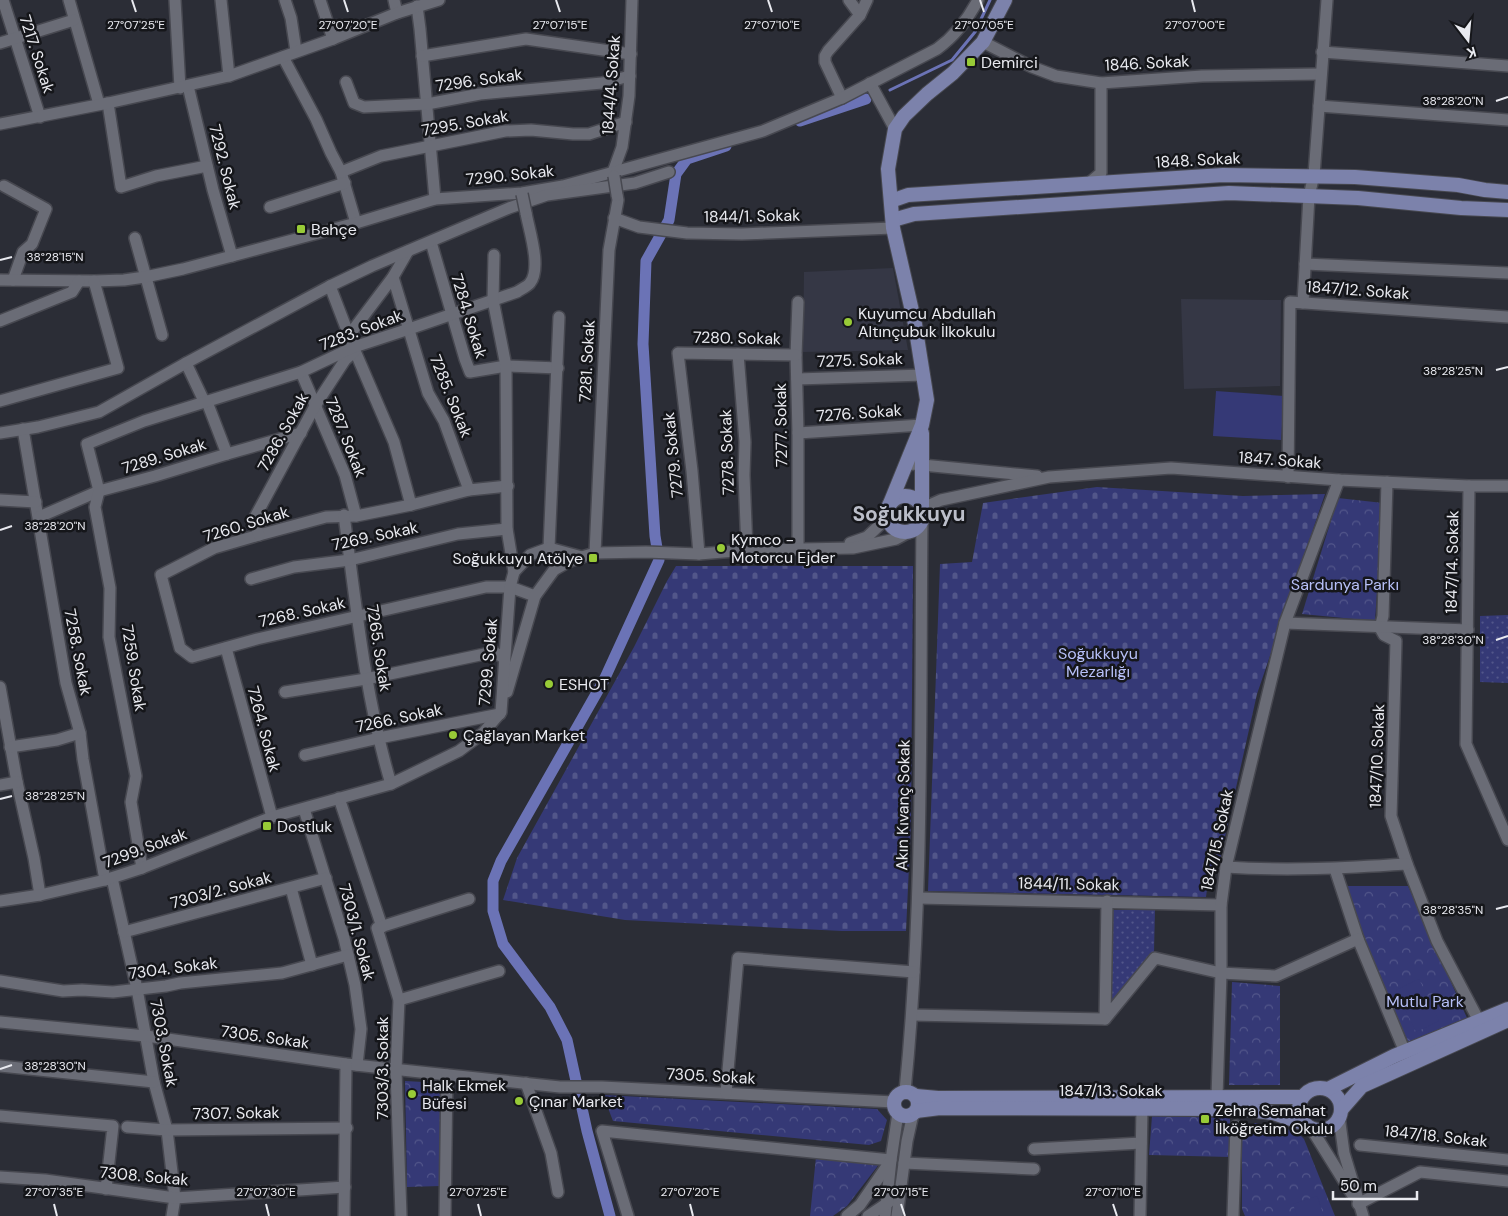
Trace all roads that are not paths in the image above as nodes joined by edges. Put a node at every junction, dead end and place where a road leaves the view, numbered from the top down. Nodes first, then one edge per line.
1 (3, 0) edge
2 (69, 0) edge
3 (175, 0) edge
4 (220, 0) edge
5 (285, 0) edge
6 (320, 0) edge
7 (394, 0) edge
8 (439, 0) edge
9 (632, 0) edge
10 (849, 0) edge
11 (867, 0) edge
12 (978, 0) edge
13 (1005, 0) edge
14 (1327, 0) edge
15 (417, 6) junction
16 (397, 13) junction
17 (860, 15) junction
18 (74, 20) junction
19 (15, 39) junction
20 (333, 39) junction
21 (983, 42) junction
22 (0, 44) edge
23 (296, 52) junction
24 (1322, 52) junction
25 (631, 54) junction
26 (422, 56) junction
27 (283, 57) junction
28 (1508, 66) edge
29 (1321, 74) junction
30 (229, 76) junction
31 (630, 76) junction
32 (346, 82) dead end
33 (1101, 83) junction
34 (870, 84) junction
35 (184, 86) junction
36 (842, 98) junction
37 (104, 104) junction
38 (427, 104) junction
39 (1319, 106) junction
40 (40, 117) junction
41 (1508, 120) edge
42 (626, 122) junction
43 (0, 124) edge
44 (895, 129) junction
45 (430, 146) junction
46 (207, 166) junction
47 (669, 172) dead end
48 (613, 174) junction
49 (1314, 175) junction
50 (343, 177) junction
51 (1088, 184) junction
52 (4, 186) dead end
53 (1508, 192) edge
54 (522, 194) junction
55 (1309, 196) junction
56 (435, 199) junction
57 (891, 201) junction
58 (270, 208) dead end
59 (1508, 210) edge
60 (614, 218) junction
61 (356, 223) junction
62 (893, 224) junction
63 (135, 238) dead end
64 (431, 242) junction
65 (408, 251) junction
66 (494, 255) dead end
67 (232, 256) junction
68 (1305, 264) junction
69 (1508, 273) edge
70 (146, 277) junction
71 (393, 277) junction
72 (0, 280) edge
73 (13, 280) junction
74 (79, 281) junction
75 (94, 281) junction
76 (330, 286) junction
77 (493, 300) junction
78 (798, 302) dead end
79 (1303, 303) junction
80 (452, 315) junction
81 (559, 317) dead end
82 (1508, 317) edge
83 (0, 321) edge
84 (409, 330) junction
85 (350, 334) junction
86 (162, 335) dead end
87 (354, 349) junction
88 (678, 353) joint
89 (738, 354) junction
90 (796, 355) junction
91 (186, 363) junction
92 (506, 366) junction
93 (558, 368) junction
94 (301, 372) junction
95 (924, 375) junction
96 (796, 379) junction
97 (0, 401) edge
98 (207, 402) junction
99 (315, 406) junction
100 (922, 425) junction
101 (22, 428) junction
102 (0, 433) edge
103 (301, 433) junction
104 (798, 433) junction
105 (87, 444) joint
106 (227, 454) junction
107 (906, 465) junction
108 (922, 466) junction
109 (1049, 477) junction
110 (1288, 477) junction
111 (1340, 480) junction
112 (1387, 482) junction
113 (508, 486) junction
114 (1469, 486) junction
115 (1508, 486) edge
116 (469, 490) junction
117 (99, 491) junction
118 (0, 500) edge
119 (36, 502) junction
120 (411, 505) junction
121 (888, 512) junction
122 (922, 514) junction
123 (344, 515) junction
124 (356, 516) junction
125 (39, 517) junction
126 (507, 529) junction
127 (911, 531) junction
128 (259, 535) junction
129 (549, 548) junction
130 (798, 548) junction
131 (824, 548) junction
132 (747, 550) junction
133 (595, 553) junction
134 (699, 554) junction
135 (582, 557) junction
136 (350, 560) junction
137 (514, 572) junction
138 (161, 575) joint
139 (251, 579) dead end
140 (510, 587) junction
141 (535, 596) junction
142 (357, 616) junction
143 (1285, 623) junction
144 (1380, 628) junction
145 (1468, 630) junction
146 (226, 648) junction
147 (504, 658) junction
148 (366, 679) junction
149 (0, 686) edge
150 (285, 692) dead end
151 (501, 713) junction
152 (80, 733) junction
153 (380, 738) junction
154 (10, 748) junction
155 (306, 755) dead end
156 (17, 782) junction
157 (391, 784) junction
158 (0, 785) edge
159 (340, 798) junction
160 (304, 809) junction
161 (272, 818) junction
162 (1508, 840) edge
163 (1407, 864) junction
164 (1226, 867) junction
165 (142, 868) junction
166 (1334, 869) junction
167 (326, 878) junction
168 (109, 879) junction
169 (291, 888) junction
170 (40, 895) junction
171 (918, 898) junction
172 (469, 899) dead end
173 (0, 901) edge
174 (1107, 901) junction
175 (1220, 905) junction
176 (382, 927) junction
177 (124, 932) junction
178 (1358, 939) junction
179 (348, 955) junction
180 (312, 965) junction
181 (499, 971) dead end
182 (914, 972) junction
183 (1221, 973) junction
184 (0, 981) edge
185 (137, 989) junction
186 (399, 1000) junction
187 (1508, 1009) edge
188 (912, 1015) junction
189 (1105, 1019) junction
190 (1508, 1020) edge
191 (1479, 1021) junction
192 (0, 1022) edge
193 (146, 1036) junction
194 (1405, 1052) junction
195 (352, 1065) junction
196 (0, 1066) edge
197 (396, 1070) junction
198 (447, 1075) junction
199 (154, 1082) junction
200 (526, 1083) junction
201 (1328, 1089) junction
202 (726, 1093) junction
203 (910, 1094) junction
204 (1217, 1097) junction
205 (1302, 1097) junction
206 (896, 1108) junction
207 (1142, 1108) junction
208 (915, 1113) junction
209 (1340, 1113) junction
210 (0, 1116) edge
211 (1236, 1126) dead end
212 (1308, 1126) junction
213 (127, 1127) dead end
214 (346, 1128) junction
215 (167, 1130) junction
216 (1141, 1143) junction
217 (1360, 1145) dead end
218 (1034, 1149) dead end
219 (891, 1160) junction
220 (1508, 1160) edge
221 (904, 1163) junction
222 (1034, 1169) dead end
223 (0, 1177) edge
224 (1508, 1181) edge
225 (345, 1187) junction
226 (106, 1189) junction
227 (558, 1192) dead end
228 (899, 1195) junction
229 (174, 1198) junction
230 (1358, 1204) junction
231 (885, 1210) edge
232 (172, 1216) edge
233 (344, 1216) edge
234 (401, 1216) edge
235 (445, 1216) edge
236 (628, 1216) edge
237 (847, 1216) edge
238 (868, 1216) edge
239 (897, 1216) edge
240 (1140, 1216) edge
241 (1233, 1216) edge
242 (1363, 1216) edge

1 - 19 street, 7217. Sokak
2 - 18 street
3 - 35 street, 7292. Sokak
4 - 30 street
5 - 23 street
6 - 20 street
7 - 16 street
8 - 15 street
9 - 25 street, 1844/4. Sokak
10 - 17 street
11 - 17 street
12 - 34 street, 7290. Sokak
13 - 21 main road
14 - 24 street
15 - 16 street
15 - 26 street
16 - 20 street
17 - 36 street
18 - 19 street
18 - 37 street
19 - 22 street
19 - 40 street, 7217. Sokak
20 - 23 street
21 - 33 street, 1846. Sokak
21 - 44 main road
23 - 27 street
24 - 28 street
24 - 29 street
25 - 26 street
25 - 31 street, 1844/4. Sokak
26 - 38 street
27 - 30 street
27 - 50 street
29 - 33 street, 1846. Sokak
29 - 39 street
30 - 35 street
31 - 38 street, 7296. Sokak
31 - 42 street, 1844/4. Sokak
32 - 38 street, 7296. Sokak
33 - 51 street
34 - 36 street, 7290. Sokak
34 - 44 street
35 - 37 street
35 - 46 street, 7292. Sokak
36 - 48 street, 7290. Sokak
37 - 40 street
37 - 46 street
38 - 45 street
39 - 41 street
39 - 49 street
40 - 43 street
42 - 45 street, 7295. Sokak
42 - 48 street, 1844/4. Sokak
44 - 57 main road
45 - 50 street, 7295. Sokak
45 - 56 street
46 - 67 street, 7292. Sokak
47 - 64 street
48 - 54 street, 7290. Sokak
48 - 60 street, 7281. Sokak, bridge
49 - 51 main road, 1848. Sokak
49 - 53 main road, 1848. Sokak
49 - 55 street
50 - 58 street, 7295. Sokak
50 - 61 street
51 - 57 main road, 1848. Sokak
52 - 73 street
54 - 56 street, 7290. Sokak
54 - 77 street, 7283. Sokak, bridge
55 - 59 main road
55 - 62 main road
55 - 68 street
56 - 61 street, 7290. Sokak
57 - 62 main road
60 - 62 street, 1844/1. Sokak
60 - 133 street, 7281. Sokak
61 - 67 street, 7290. Sokak
62 - 95 main road
63 - 70 street
64 - 65 street
64 - 80 street, 7284. Sokak
65 - 71 street
65 - 76 street
66 - 77 street, 7299. Sokak
67 - 70 street, 7290. Sokak
68 - 69 street
68 - 79 street
70 - 75 street, 7290. Sokak
70 - 86 street
71 - 84 street, 7285. Sokak
71 - 85 street
72 - 73 street, 7290. Sokak
73 - 74 street, 7290. Sokak
74 - 75 street, 7290. Sokak
74 - 83 street
75 - 97 street
76 - 85 street
76 - 91 street
77 - 80 street, 7283. Sokak
77 - 92 street, 7299. Sokak
78 - 90 street, 7277. Sokak
79 - 82 street, 1847/12. Sokak
79 - 110 street, 1847/12. Sokak
80 - 84 street, 7283. Sokak
80 - 92 street, 7284. Sokak
81 - 93 street
84 - 87 street, 7283. Sokak
84 - 116 street, 7285. Sokak
85 - 87 street
87 - 94 street, 7283. Sokak
87 - 99 street, 7286. Sokak
87 - 120 street
88 - 89 street, 7280. Sokak
88 - 134 street, 7279. Sokak
89 - 90 street, 7280. Sokak
89 - 132 street, 7278. Sokak
90 - 96 street, 7277. Sokak
91 - 98 street
91 - 101 street
92 - 93 street, 7284. Sokak
92 - 113 street, 7299. Sokak
93 - 129 street
94 - 98 street, 7283. Sokak
94 - 99 street, 7287. Sokak
95 - 96 street, 7275. Sokak
95 - 100 main road
96 - 104 street, 7277. Sokak
98 - 105 street, 7283. Sokak
98 - 106 street
99 - 103 street, 7286. Sokak
99 - 124 street, 7287. Sokak
100 - 104 street, 7276. Sokak
100 - 107 main road
100 - 108 main road
101 - 102 street
101 - 119 street, 7258. Sokak
103 - 106 street, 7289. Sokak
103 - 128 street, 7286. Sokak
104 - 130 street, 7277. Sokak
105 - 117 street, 7259. Sokak
106 - 117 street, 7289. Sokak
107 - 108 street, 1847. Sokak
107 - 121 main road
108 - 109 street, 1847. Sokak
108 - 122 main road
109 - 110 street, 1847. Sokak
109 - 122 street, 1847. Sokak
110 - 111 street, 1847. Sokak
111 - 112 street, 1847. Sokak
111 - 143 street, 1847/15. Sokak
112 - 114 street, 1847. Sokak
112 - 144 street
113 - 116 street
113 - 126 street, 7299. Sokak
114 - 115 street, 1847. Sokak
114 - 145 street, 1847/14. Sokak
116 - 120 street, 7260. Sokak
117 - 125 street, 7289. Sokak
117 - 165 street, 7259. Sokak
118 - 119 street
119 - 125 street, 7258. Sokak
120 - 124 street, 7260. Sokak
121 - 122 main road
121 - 127 main road
121 - 131 street
122 - 127 main road
122 - 171 street, Akın Kıvanç Sokak
123 - 124 street, 7260. Sokak
123 - 128 street, 7260. Sokak
123 - 136 street, 7265. Sokak
125 - 152 street, 7258. Sokak
126 - 136 street, 7269. Sokak
126 - 137 street, 7299. Sokak
127 - 131 street
128 - 138 street, 7260. Sokak
129 - 135 street
129 - 137 street
130 - 131 street
130 - 132 street
132 - 134 street
133 - 134 street
133 - 135 street
135 - 141 street
136 - 139 street, 7269. Sokak
136 - 142 street, 7265. Sokak
137 - 140 street, 7299. Sokak
138 - 146 street, 7268. Sokak
140 - 141 street
140 - 142 street, 7268. Sokak
140 - 147 street, 7299. Sokak
141 - 151 street
142 - 146 street, 7268. Sokak
142 - 148 street, 7265. Sokak
143 - 144 street
143 - 164 street, 1847/15. Sokak
144 - 145 street
144 - 163 street, 1847/10. Sokak
145 - 162 street, 1847/14. Sokak
146 - 161 street, 7264. Sokak
147 - 148 street
147 - 151 street, 7299. Sokak
148 - 150 street
148 - 153 street, 7265. Sokak
149 - 154 street
151 - 153 street, 7266. Sokak
151 - 157 street, 7299. Sokak
152 - 154 street
152 - 168 street, 7258. Sokak
153 - 155 street, 7266. Sokak
153 - 157 street, 7265. Sokak
154 - 156 street
156 - 158 street
156 - 170 street
157 - 159 street, 7299. Sokak
159 - 160 street, 7299. Sokak
159 - 176 street, 7303/3. Sokak
160 - 161 street, 7299. Sokak
160 - 167 street, 7303/1. Sokak
161 - 165 street, 7299. Sokak
163 - 166 street
163 - 191 street, 1847/10. Sokak
164 - 166 street
164 - 175 street, 1847/15. Sokak
165 - 168 street, 7299. Sokak
166 - 178 street
167 - 169 street, 7303/2. Sokak
167 - 179 street, 7303/1. Sokak
168 - 170 street, 7299. Sokak
168 - 177 street, 7303. Sokak
169 - 177 street, 7303/2. Sokak
169 - 180 street
170 - 173 street, 7299. Sokak
171 - 174 street, 1844/11. Sokak
171 - 182 street, Akın Kıvanç Sokak
172 - 176 street
174 - 175 street, 1844/11. Sokak
174 - 189 street
175 - 183 street, 1847/15. Sokak
176 - 186 street, 7303/3. Sokak
177 - 185 street, 7303. Sokak
178 - 183 street
178 - 194 street
179 - 180 street, 7304. Sokak
179 - 195 street, 7303/1. Sokak
180 - 185 street, 7304. Sokak
181 - 186 street
182 - 188 street, Akın Kıvanç Sokak
182 - 202 street
183 - 189 street
183 - 204 street, 1847/15. Sokak
184 - 185 street, 7304. Sokak
185 - 193 street, 7303. Sokak
186 - 197 street, 7303/3. Sokak
187 - 191 main road
188 - 189 street
188 - 203 street, Akın Kıvanç Sokak
190 - 209 main road
191 - 194 main road
192 - 193 street, 7305. Sokak
193 - 195 street, 7305. Sokak
193 - 199 street, 7303. Sokak
194 - 201 main road
195 - 197 street, 7305. Sokak
195 - 214 street, 7303/1. Sokak
196 - 199 street
197 - 198 street, 7305. Sokak
197 - 234 street, 7303/3. Sokak
198 - 200 street, 7305. Sokak
198 - 235 street
199 - 215 street, 7303. Sokak
200 - 202 street, 7305. Sokak
200 - 227 street
201 - 205 main road
201 - 209 main road
202 - 206 street, 7305. Sokak
203 - 204 main road, 1847/13. Sokak
203 - 206 main road
203 - 208 main road
204 - 205 main road, 1847/13. Sokak
205 - 212 main road
206 - 208 main road
206 - 219 street
207 - 208 main road, 1847/13. Sokak
207 - 212 main road, 1847/13. Sokak
207 - 216 street
208 - 221 street
209 - 212 main road
209 - 230 street
210 - 226 street
211 - 241 street
212 - 230 street
213 - 215 street, 7307. Sokak
214 - 215 street, 7307. Sokak
214 - 225 street, 7303/1. Sokak
215 - 229 street, 7303. Sokak
216 - 218 street
216 - 240 street
217 - 220 street, 1847/18. Sokak
219 - 231 street
219 - 236 street
219 - 237 street
221 - 222 street
221 - 228 street
223 - 226 street, 7308. Sokak
224 - 230 street
225 - 229 street, 7308. Sokak
225 - 233 street, 7303/1. Sokak
226 - 229 street, 7308. Sokak
228 - 231 street
228 - 239 street
229 - 232 street, 7303. Sokak
230 - 242 street
231 - 238 street

